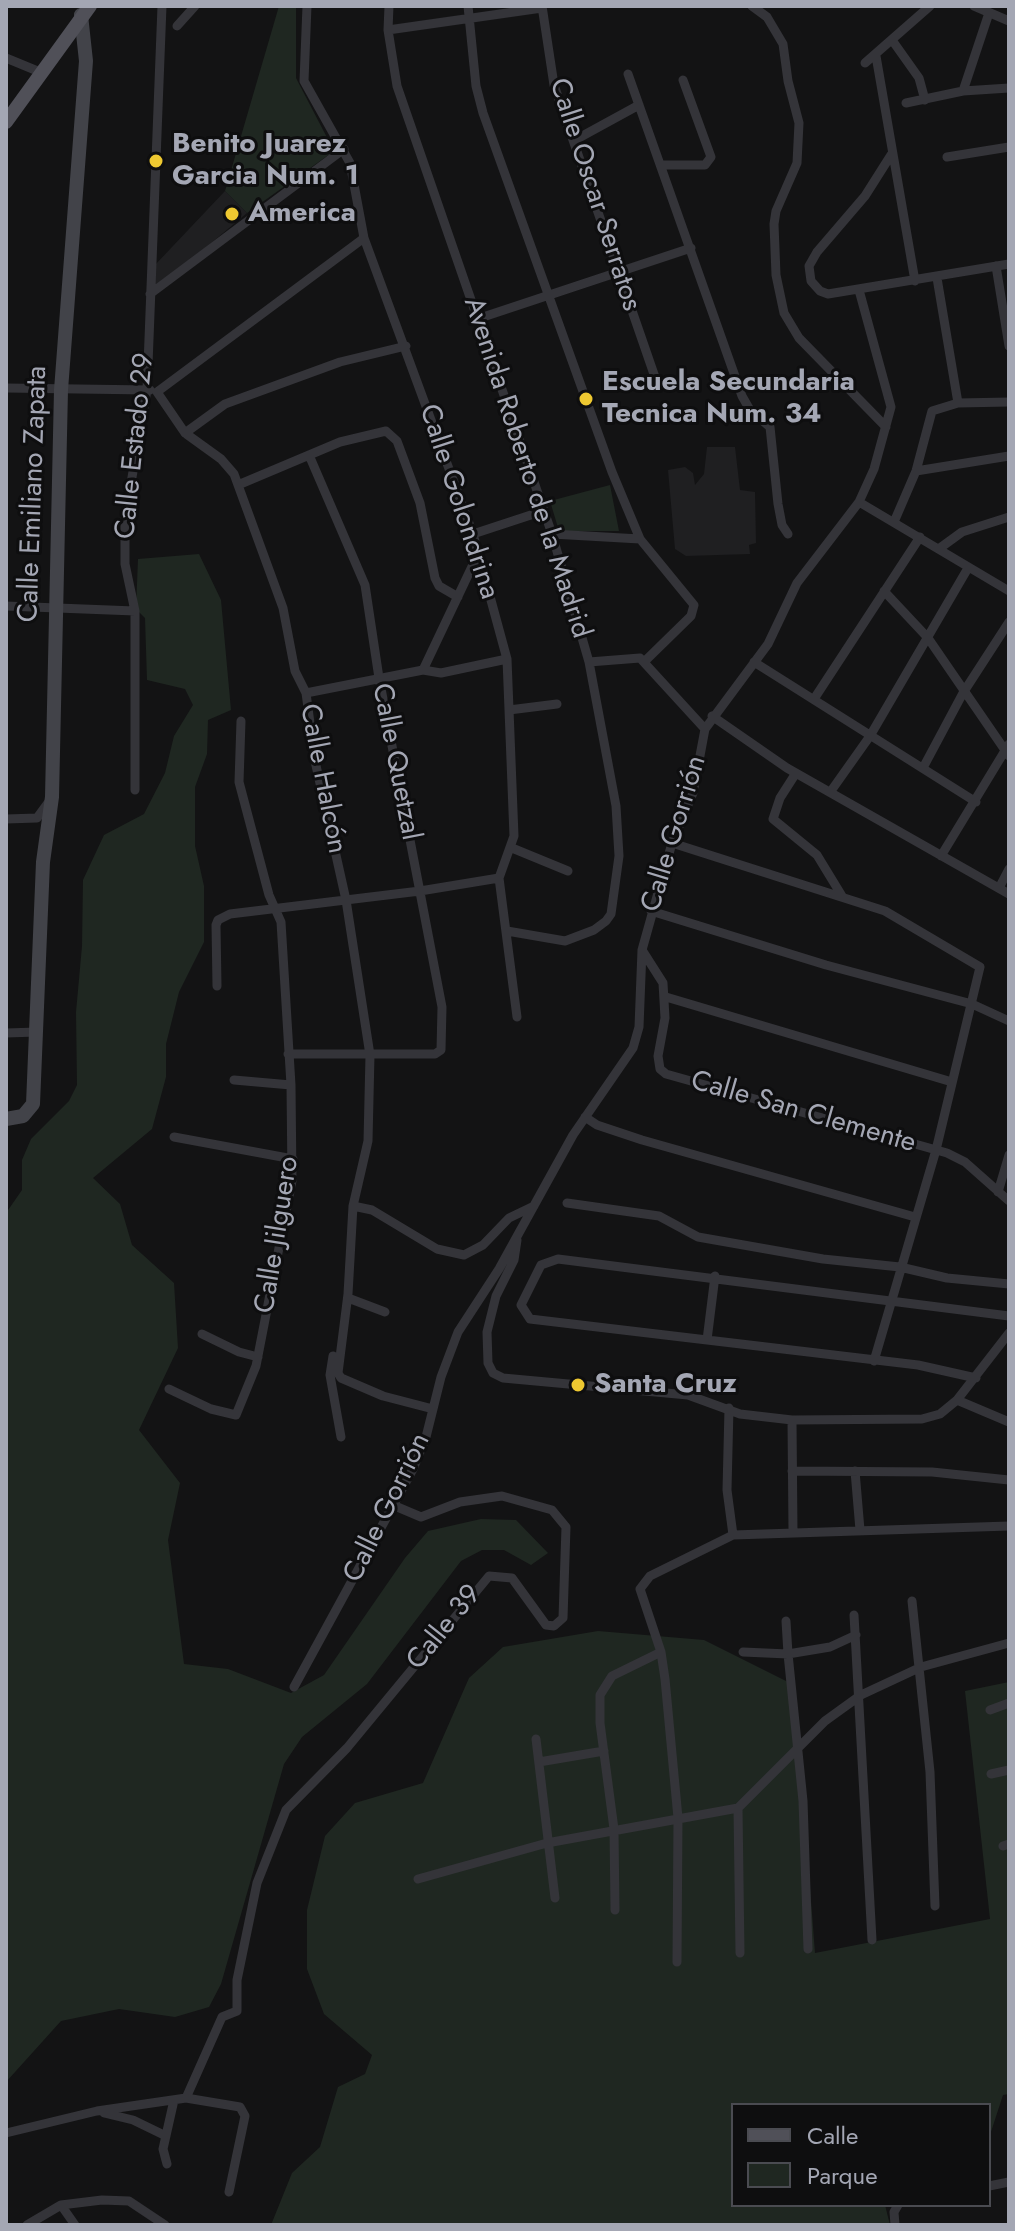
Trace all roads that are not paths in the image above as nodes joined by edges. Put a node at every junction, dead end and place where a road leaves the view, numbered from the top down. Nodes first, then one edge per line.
1 (162, 6) edge
2 (195, 6) edge
3 (307, 6) edge
4 (389, 6) edge
5 (468, 6) edge
6 (752, 6) edge
7 (930, 6) edge
8 (974, 6) edge
9 (542, 7) edge
10 (85, 10) edge
11 (989, 13) junction
12 (469, 19) junction
13 (1009, 21) edge
14 (177, 26) dead end
15 (388, 30) junction
16 (892, 40) junction
17 (876, 56) junction
18 (6, 58) edge
19 (865, 63) dead end
20 (40, 72) junction
21 (628, 74) dead end
22 (683, 80) dead end
23 (1009, 88) edge
24 (963, 91) junction
25 (925, 100) junction
26 (906, 103) dead end
27 (639, 105) junction
28 (6, 122) edge
29 (575, 140) junction
30 (1009, 147) edge
31 (344, 149) junction
32 (891, 155) junction
33 (947, 157) dead end
34 (661, 165) junction
35 (364, 238) junction
36 (691, 248) junction
37 (1009, 264) edge
38 (996, 266) junction
39 (620, 274) junction
40 (937, 278) junction
41 (915, 281) junction
42 (859, 290) junction
43 (150, 294) junction
44 (550, 297) junction
45 (477, 319) junction
46 (406, 346) junction
47 (1009, 346) edge
48 (656, 380) dead end
49 (6, 388) edge
50 (61, 390) junction
51 (152, 391) junction
52 (1009, 402) edge
53 (958, 403) junction
54 (886, 427) junction
55 (185, 433) junction
56 (309, 455) junction
57 (1009, 456) edge
58 (916, 471) junction
59 (238, 485) junction
60 (859, 502) junction
61 (543, 511) junction
62 (1009, 517) edge
63 (894, 522) junction
64 (473, 534) junction
65 (552, 534) junction
66 (788, 534) dead end
67 (920, 537) junction
68 (640, 539) junction
69 (940, 548) junction
70 (478, 553) junction
71 (968, 568) junction
72 (884, 591) junction
73 (1009, 591) edge
74 (458, 597) junction
75 (6, 606) edge
76 (56, 607) junction
77 (135, 611) junction
78 (1009, 622) edge
79 (928, 638) junction
80 (507, 659) junction
81 (645, 661) junction
82 (589, 662) junction
83 (754, 662) junction
84 (423, 670) junction
85 (379, 678) junction
86 (306, 693) junction
87 (963, 693) junction
88 (814, 699) junction
89 (557, 704) dead end
90 (509, 710) junction
91 (712, 716) junction
92 (241, 721) dead end
93 (705, 729) junction
94 (870, 736) junction
95 (1008, 750) edge
96 (924, 766) junction
97 (796, 773) junction
98 (135, 790) dead end
99 (831, 791) junction
100 (52, 797) junction
101 (976, 802) junction
102 (6, 819) edge
103 (672, 843) junction
104 (512, 848) junction
105 (941, 856) junction
106 (1009, 869) edge
107 (568, 871) dead end
108 (499, 878) junction
109 (999, 888) junction
110 (420, 891) junction
111 (1009, 894) edge
112 (842, 896) junction
113 (346, 900) junction
114 (276, 908) junction
115 (651, 911) junction
116 (507, 931) junction
117 (642, 950) junction
118 (217, 986) dead end
119 (666, 997) junction
120 (972, 1004) junction
121 (517, 1017) dead end
122 (1009, 1021) edge
123 (37, 1032) junction
124 (6, 1033) edge
125 (288, 1054) junction
126 (370, 1055) junction
127 (234, 1080) dead end
128 (952, 1082) junction
129 (291, 1085) junction
130 (585, 1117) junction
131 (6, 1119) edge
132 (174, 1137) dead end
133 (936, 1150) junction
134 (293, 1159) junction
135 (1008, 1160) edge
136 (998, 1192) junction
137 (1009, 1201) edge
138 (567, 1203) dead end
139 (353, 1206) junction
140 (534, 1206) junction
141 (915, 1217) junction
142 (516, 1239) junction
143 (900, 1267) junction
144 (715, 1276) junction
145 (1009, 1284) edge
146 (348, 1298) junction
147 (888, 1303) junction
148 (385, 1312) dead end
149 (1009, 1316) edge
150 (1009, 1333) edge
151 (202, 1334) dead end
152 (707, 1340) junction
153 (340, 1346) junction
154 (258, 1357) junction
155 (874, 1361) junction
156 (976, 1378) junction
157 (169, 1389) dead end
158 (957, 1400) junction
159 (729, 1408) junction
160 (433, 1409) junction
161 (792, 1420) junction
162 (1009, 1422) edge
163 (341, 1437) dead end
164 (792, 1471) junction
165 (855, 1471) junction
166 (1009, 1480) edge
167 (395, 1506) junction
168 (1009, 1526) edge
169 (860, 1530) junction
170 (793, 1532) junction
171 (733, 1535) junction
172 (912, 1601) dead end
173 (854, 1615) dead end
174 (786, 1621) dead end
175 (856, 1635) junction
176 (1009, 1643) edge
177 (661, 1652) junction
178 (743, 1652) dead end
179 (788, 1654) junction
180 (921, 1667) junction
181 (294, 1687) dead end
182 (861, 1695) junction
183 (1009, 1703) edge
184 (990, 1710) dead end
185 (536, 1739) dead end
186 (797, 1750) junction
187 (604, 1751) junction
188 (539, 1762) junction
189 (1009, 1770) edge
190 (991, 1774) dead end
191 (738, 1808) junction
192 (678, 1818) junction
193 (614, 1829) junction
194 (547, 1843) junction
195 (418, 1879) dead end
196 (555, 1898) dead end
197 (935, 1906) dead end
198 (615, 1910) dead end
199 (872, 1940) dead end
200 (808, 1949) dead end
201 (740, 1953) dead end
202 (677, 1962) dead end
203 (186, 2098) junction
204 (174, 2100) junction
205 (97, 2111) junction
206 (6, 2133) edge
207 (166, 2136) junction
208 (167, 2164) dead end
209 (229, 2192) dead end
210 (61, 2205) junction
211 (27, 2225) edge
212 (75, 2225) edge
213 (165, 2225) edge

1 - 43 street, Calle Estado 29
2 - 14 street
3 - 31 street, Calle Golondrina
4 - 15 street, Avenida Roberto de la Madrid
5 - 12 street
6 - 54 street
7 - 16 street
8 - 11 street
9 - 12 street
9 - 29 street, Calle Oscar Serratos
10 - 20 main road
10 - 50 street, Calle Emiliano Zapata
11 - 13 street
11 - 24 street
12 - 15 street
12 - 44 street
15 - 45 street, Avenida Roberto de la Madrid
16 - 17 street
16 - 25 street
17 - 19 street
17 - 32 street
18 - 20 street
20 - 28 main road
21 - 27 street
22 - 34 street
23 - 24 street
24 - 25 street
25 - 26 street
27 - 29 street
27 - 34 street
29 - 39 street, Calle Oscar Serratos
30 - 33 street
31 - 35 street, Calle Golondrina
31 - 43 street
32 - 41 street
32 - 42 street
34 - 36 street
35 - 46 street, Calle Golondrina
35 - 51 street
36 - 39 street
36 - 66 street
37 - 38 street
38 - 40 street
38 - 47 street
39 - 44 street
39 - 48 street, Calle Oscar Serratos
40 - 41 street
40 - 53 street
41 - 42 street
42 - 54 street, Calle Gorrión
43 - 51 street, Calle Estado 29
44 - 45 street
44 - 68 street
45 - 61 street, Avenida Roberto de la Madrid
46 - 55 street
46 - 64 street, Calle Golondrina
49 - 50 street
50 - 51 street
50 - 76 street, Calle Emiliano Zapata
51 - 55 street, Calle Halcón
51 - 77 street, Calle Estado 29
52 - 53 street
53 - 58 street
54 - 60 street, Calle Gorrión
55 - 59 street, Calle Halcón
56 - 59 street
56 - 74 street
56 - 85 street, Calle Quetzal
57 - 58 street
58 - 63 street
59 - 86 street, Calle Halcón
60 - 63 street
60 - 83 street, Calle Gorrión
61 - 64 street
61 - 65 street, Avenida Roberto de la Madrid
62 - 69 street
63 - 67 street
64 - 70 street, Calle Golondrina
65 - 68 street
65 - 82 street, Avenida Roberto de la Madrid
67 - 69 street
67 - 72 street
68 - 81 street
69 - 71 street
70 - 74 street
70 - 80 street, Calle Golondrina
71 - 73 street
71 - 79 street
72 - 79 street
72 - 88 street
74 - 84 street
75 - 76 street
76 - 77 street
76 - 100 street, Calle Emiliano Zapata
77 - 98 street, Calle Estado 29
78 - 87 street
79 - 87 street
79 - 94 street
80 - 84 street
80 - 90 street, Calle Golondrina
81 - 82 street
81 - 93 street
82 - 116 street, Avenida Roberto de la Madrid
83 - 88 street
83 - 91 street, Calle Gorrión
84 - 85 street
85 - 86 street
85 - 110 street, Calle Quetzal
86 - 113 street, Calle Halcón
87 - 95 street
87 - 96 street
88 - 94 street
89 - 90 street
90 - 104 street, Calle Golondrina
91 - 93 street, Calle Gorrión
91 - 97 street
92 - 114 street, Calle Jilguero
93 - 103 street, Calle Gorrión
94 - 96 street
94 - 99 street
95 - 101 street
96 - 101 street
97 - 99 street
97 - 112 street
99 - 105 street
100 - 102 street
100 - 123 street, Calle Emiliano Zapata
101 - 105 street
103 - 112 street
103 - 115 street, Calle Gorrión
104 - 107 street
104 - 108 street, Calle Golondrina
105 - 109 street
106 - 109 street
108 - 110 street
108 - 116 street
109 - 111 street
110 - 113 street
110 - 126 street, Calle Quetzal
112 - 120 street
113 - 114 street
113 - 126 street, Calle Halcón
114 - 118 street
114 - 125 street, Calle Jilguero
115 - 117 street, Calle Gorrión
115 - 120 street
116 - 121 street
117 - 119 street
117 - 130 street, Calle Gorrión
119 - 128 street
119 - 133 street, Calle San Clemente
120 - 122 street
120 - 128 street
123 - 124 street
123 - 131 street, Calle Emiliano Zapata
125 - 126 street
125 - 129 street, Calle Jilguero
126 - 139 street, Calle Halcón
127 - 129 street
128 - 133 street
129 - 134 street, Calle Jilguero
130 - 140 street, Calle Gorrión
130 - 141 street
132 - 134 street
133 - 136 street, Calle San Clemente
133 - 141 street
134 - 154 street, Calle Jilguero
135 - 136 street
136 - 137 street, Calle San Clemente
138 - 143 street
139 - 140 street
139 - 146 street, Calle Halcón
140 - 142 street, Calle Gorrión
141 - 143 street
142 - 159 street
142 - 160 street, Calle Gorrión
143 - 145 street
143 - 147 street
144 - 147 street
144 - 152 street
144 - 152 street
146 - 148 street
146 - 153 street, Calle Halcón
147 - 149 street
147 - 155 street
150 - 156 street
151 - 154 street
152 - 155 street
153 - 160 street, Calle Halcón
153 - 163 street
154 - 157 street, Calle Jilguero
155 - 156 street
156 - 158 street
158 - 161 street
158 - 162 street
159 - 161 street
159 - 171 street
160 - 167 street, Calle Gorrión
161 - 164 street
164 - 165 street
164 - 170 street
165 - 166 street
165 - 169 street
167 - 181 street, Calle Gorrión
167 - 203 street, Calle 39
168 - 169 street
169 - 170 street
170 - 171 street
171 - 177 street
172 - 180 street
173 - 175 street
174 - 179 street
175 - 179 street
175 - 182 street
176 - 180 street
177 - 187 street
177 - 192 street
178 - 179 street
179 - 186 street
180 - 182 street
180 - 197 street
182 - 186 street
182 - 199 street
183 - 184 street
185 - 188 street
186 - 191 street
186 - 200 street
187 - 188 street
187 - 193 street
188 - 194 street
189 - 190 street
191 - 192 street
191 - 201 street
192 - 193 street
192 - 202 street
193 - 194 street
193 - 198 street
194 - 195 street
194 - 196 street
203 - 204 street
203 - 209 street
204 - 205 street
204 - 207 street
205 - 206 street
205 - 207 street
207 - 208 street
210 - 211 street
210 - 212 street
210 - 213 street

